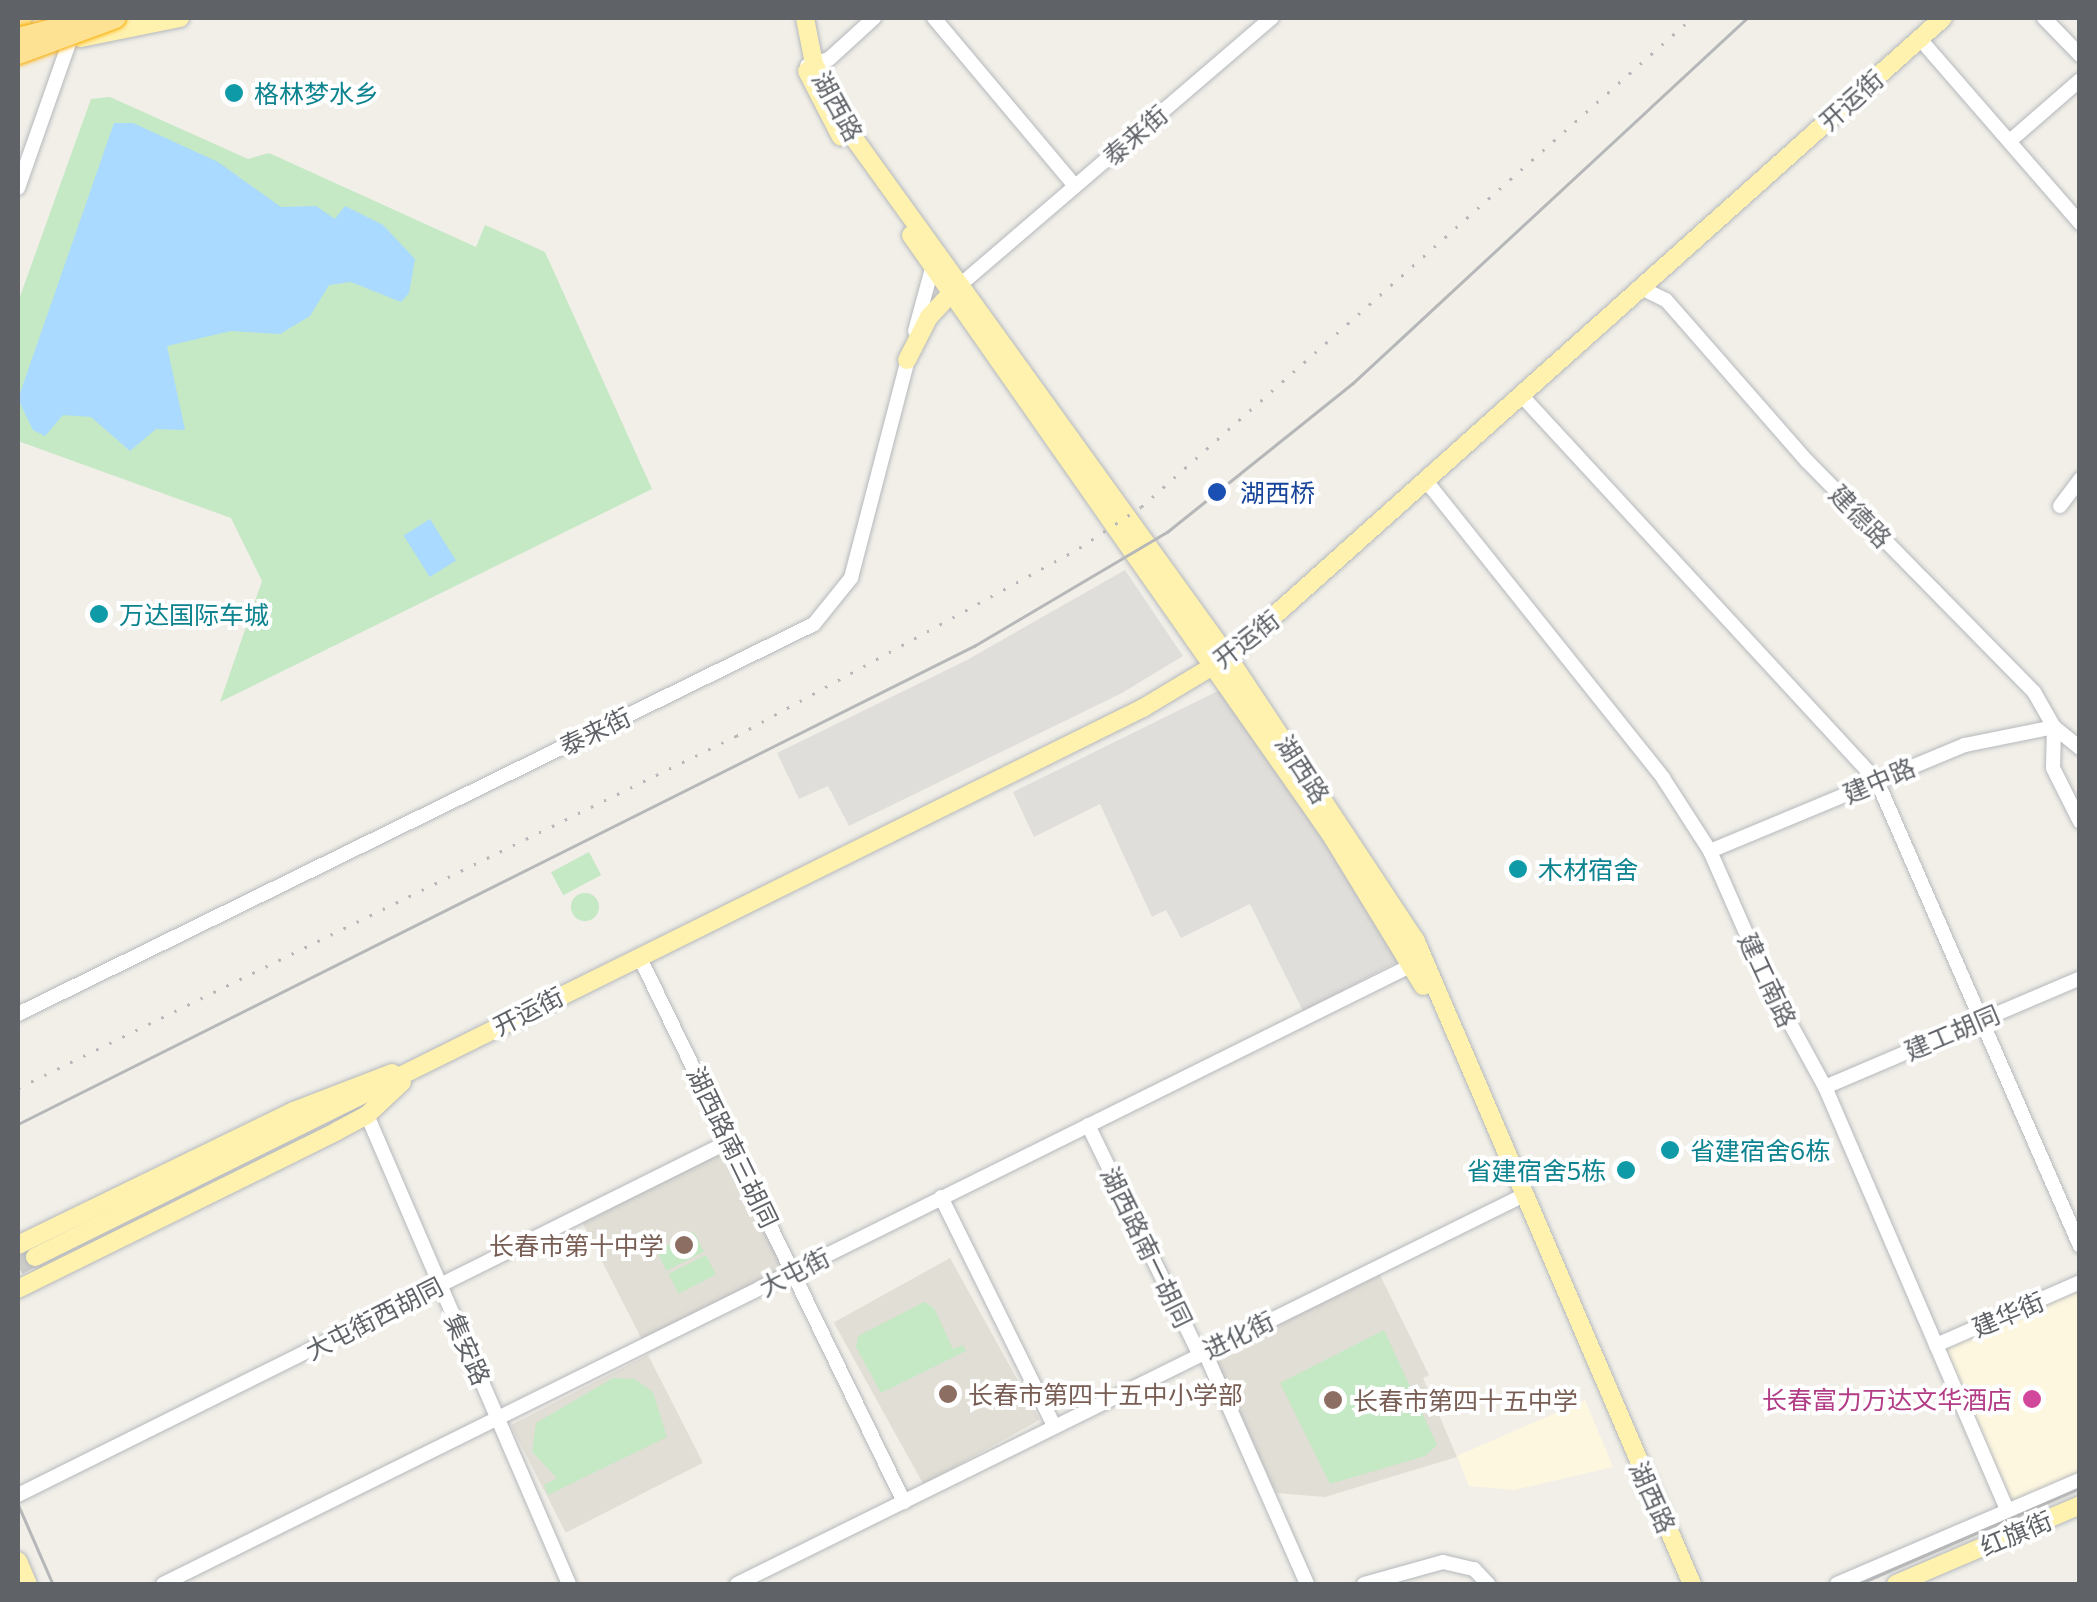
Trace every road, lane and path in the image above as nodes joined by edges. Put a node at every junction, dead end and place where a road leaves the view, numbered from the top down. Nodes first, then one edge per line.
1 (76, 18) edge
2 (99, 18) edge
3 (116, 18) edge
4 (180, 18) edge
5 (794, 18) edge
6 (805, 18) edge
7 (874, 18) edge
8 (934, 18) edge
9 (1272, 18) edge
10 (1944, 18) edge
11 (2044, 18) edge
12 (18, 38) edge
13 (1920, 39) junction
14 (71, 40) junction
15 (18, 53) edge
16 (2080, 55) edge
17 (809, 65) junction
18 (2080, 80) edge
19 (2011, 140) junction
20 (1076, 186) junction
21 (18, 188) edge
22 (2080, 224) edge
23 (935, 257) junction
24 (958, 287) junction
25 (1639, 287) junction
26 (907, 360) junction
27 (1522, 396) junction
28 (2080, 479) edge
29 (1428, 482) junction
30 (2060, 506) dead end
31 (1221, 661) junction
32 (2054, 728) junction
33 (2080, 748) edge
34 (1877, 782) junction
35 (2080, 822) edge
36 (1710, 851) junction
37 (640, 956) junction
38 (1419, 961) junction
39 (2080, 978) edge
40 (18, 1014) edge
41 (1982, 1019) junction
42 (417, 1067) junction
43 (1825, 1087) junction
44 (367, 1115) junction
45 (1088, 1124) junction
46 (730, 1140) junction
47 (941, 1197) junction
48 (1519, 1197) junction
49 (18, 1245) tunnel mouth
50 (2080, 1246) edge
51 (35, 1257) tunnel mouth
52 (794, 1272) junction
53 (2080, 1282) edge
54 (23, 1284) edge
55 (440, 1285) junction
56 (1936, 1345) junction
57 (1202, 1353) junction
58 (499, 1419) junction
59 (1054, 1426) junction
60 (2080, 1480) edge
61 (18, 1495) edge
62 (904, 1502) junction
63 (2080, 1506) edge
64 (2007, 1510) junction
65 (2080, 1518) edge
66 (2017, 1533) junction
67 (18, 1561) edge
68 (28, 1584) edge
69 (162, 1584) edge
70 (569, 1584) edge
71 (738, 1584) edge
72 (1307, 1584) edge
73 (1364, 1584) edge
74 (1488, 1584) edge
75 (1680, 1584) edge
76 (1692, 1584) edge
77 (1837, 1584) edge
78 (1896, 1584) edge
79 (1926, 1584) edge

1 - 14 street
2 - 12 highway, bridge
3 - 15 highway, bridge
4 - 14 main road
5 - 17 main road, 湖西路
6 - 17 main road, 湖西路
7 - 17 street
8 - 20 street
9 - 20 street, 泰来街
10 - 13 main road, 开运街
11 - 16 street
13 - 19 street
13 - 25 main road, 开运街
14 - 15 main road
14 - 21 street
17 - 23 main road, 湖西路
18 - 19 street
19 - 22 street
20 - 24 street, 泰来街
23 - 24 main road, 湖西路
23 - 26 street, 泰来街
24 - 26 main road
24 - 31 main road, 湖西路
25 - 27 main road, 开运街
25 - 32 street, 建德路
26 - 40 street, 泰来街
27 - 29 main road, 开运街
27 - 34 street
28 - 30 street
29 - 31 main road, 开运街
29 - 36 street, 建工南路
31 - 37 main road, 开运街
31 - 38 main road, 湖西路
32 - 33 street, 建德路
32 - 34 street, 建中路
32 - 35 street
34 - 36 street, 建中路
34 - 41 street
36 - 43 street, 建工南路
37 - 42 main road, 开运街
37 - 46 street, 湖西路南三胡同
38 - 45 street, 大屯街
38 - 48 main road, 湖西路
39 - 41 street, 建工胡同
41 - 43 street, 建工胡同
41 - 50 street
42 - 44 main road, 开运街
42 - 49 main road, 开运街
42 - 51 main road, 开运街
43 - 56 street, 建工南路
44 - 54 main road, 开运街
44 - 55 street, 集安路
45 - 47 street, 大屯街
45 - 57 street, 湖西路南一胡同
46 - 52 street, 湖西路南三胡同
46 - 55 street, 大屯街西胡同
47 - 52 street, 大屯街
47 - 59 street
48 - 57 street, 进化街
48 - 75 main road, 湖西路
48 - 76 main road, 湖西路
52 - 58 street, 大屯街
52 - 62 street, 湖西路南三胡同
53 - 56 street, 建华街
55 - 58 street, 集安路
55 - 61 street, 大屯街西胡同
56 - 64 street, 建工南路
57 - 59 street, 进化街
57 - 72 street, 湖西路南一胡同
58 - 69 street, 大屯街
58 - 70 street, 集安路
59 - 62 street, 进化街
60 - 64 street
62 - 71 street, 进化街
63 - 66 main road, 红旗街
64 - 66 street, 建工南路
64 - 77 street
65 - 79 main road, 红旗街
66 - 78 main road, 红旗街
67 - 68 main road
73 - 74 street

